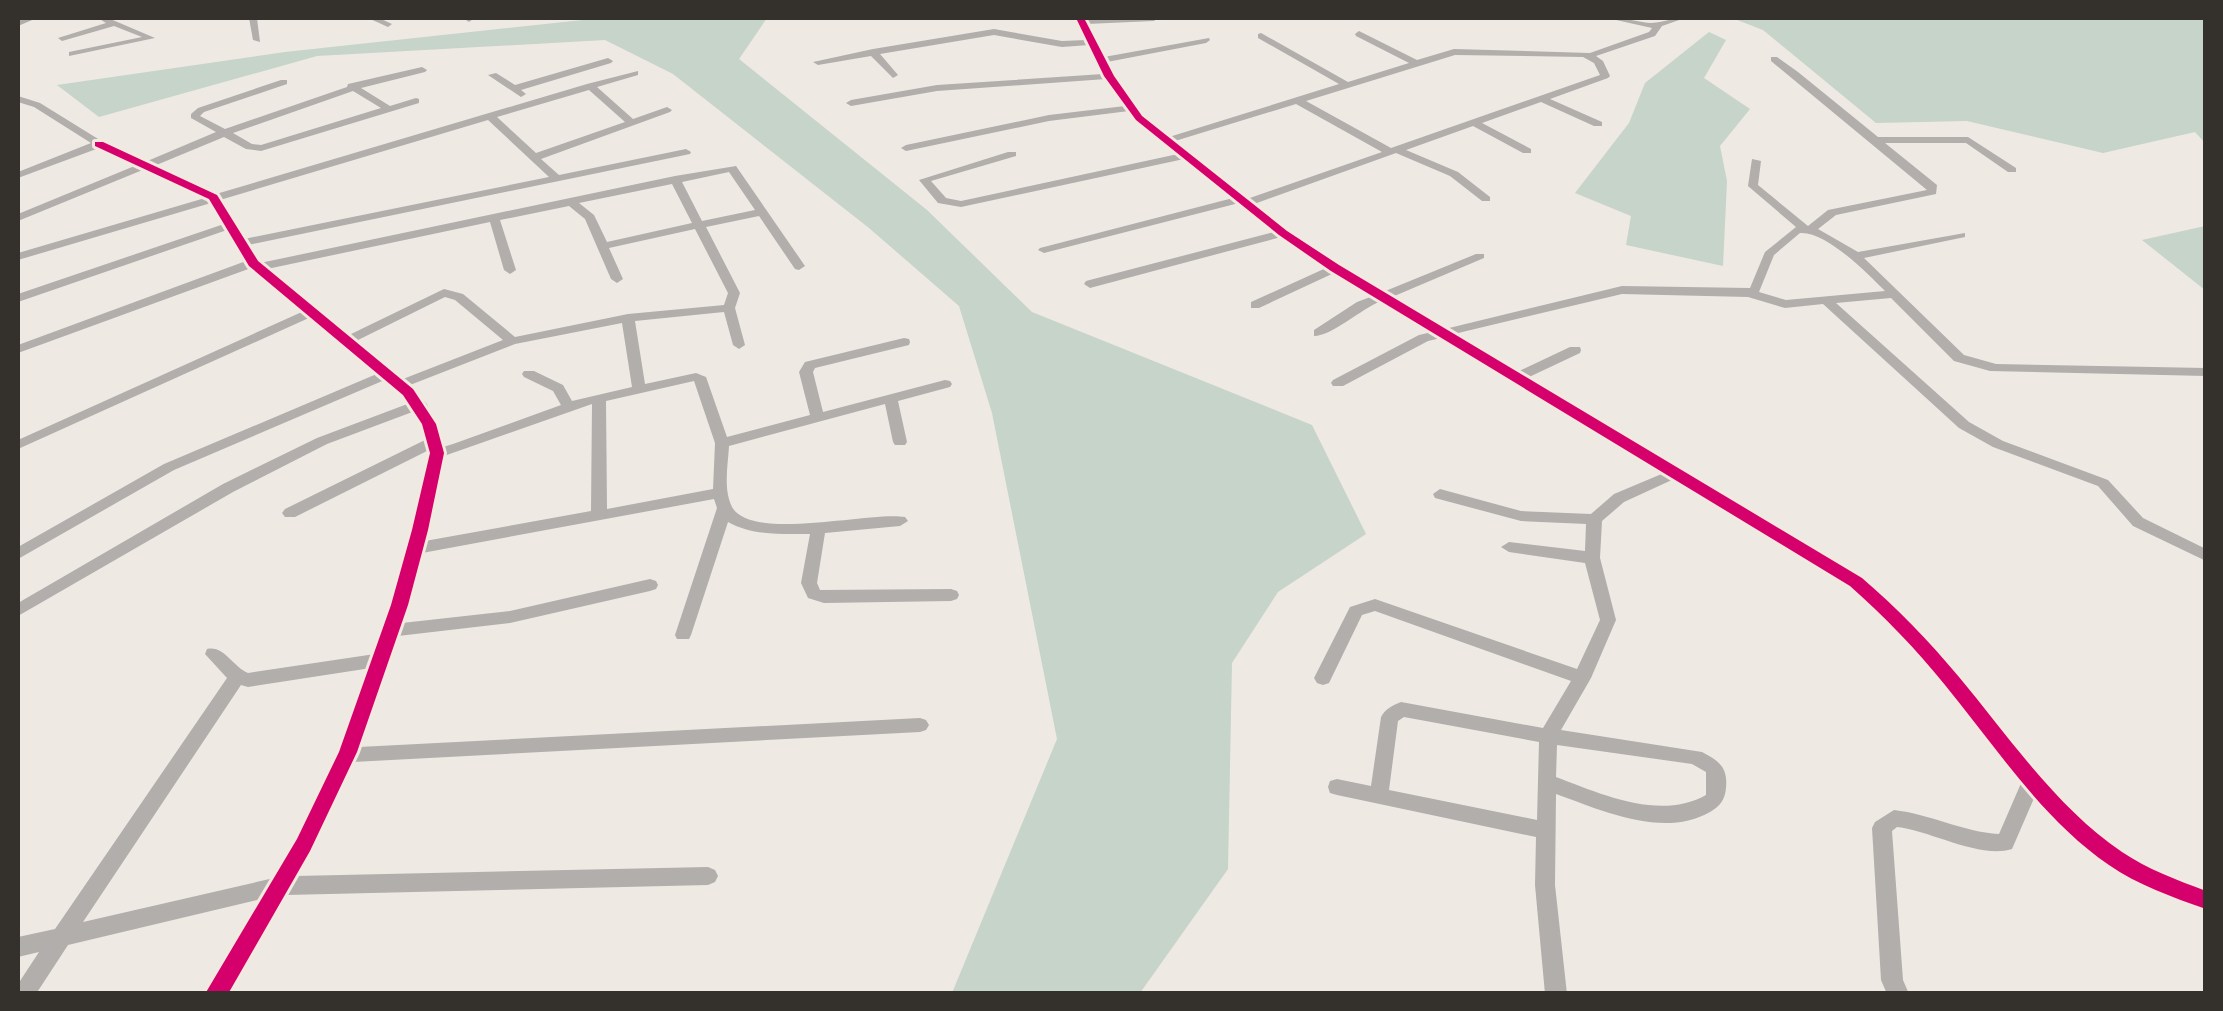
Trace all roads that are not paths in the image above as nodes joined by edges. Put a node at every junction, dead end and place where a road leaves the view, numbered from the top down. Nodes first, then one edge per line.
1 (31, 18) edge
2 (102, 18) edge
3 (253, 18) edge
4 (372, 18) edge
5 (1154, 18) edge
6 (1618, 18) edge
7 (1681, 18) edge
8 (1081, 20) edge
9 (18, 22) edge
10 (114, 22) junction
11 (988, 23) dead end
12 (388, 24) dead end
13 (1656, 27) junction
14 (998, 32) junction
15 (1359, 34) dead end
16 (1261, 36) dead end
17 (62, 38) dead end
18 (257, 40) dead end
19 (1206, 40) dead end
20 (1092, 42) junction
21 (873, 52) junction
22 (72, 54) dead end
23 (1592, 55) junction
24 (1774, 59) dead end
25 (608, 60) dead end
26 (1102, 60) junction
27 (818, 62) dead end
28 (1414, 62) junction
29 (422, 70) dead end
30 (635, 73) dead end
31 (494, 75) dead end
32 (893, 76) dead end
33 (1110, 76) junction
34 (284, 82) dead end
35 (1347, 85) junction
36 (351, 86) junction
37 (590, 86) junction
38 (514, 88) junction
39 (1542, 98) junction
40 (18, 100) edge
41 (1297, 100) junction
42 (416, 101) dead end
43 (533, 102) junction
44 (851, 102) dead end
45 (1132, 108) junction
46 (390, 109) junction
47 (667, 110) dead end
48 (490, 116) junction
49 (632, 122) junction
50 (1472, 122) junction
51 (1598, 124) dead end
52 (224, 130) junction
53 (1873, 140) junction
54 (1165, 141) junction
55 (99, 144) junction
56 (906, 148) dead end
57 (1394, 151) junction
58 (1526, 151) dead end
59 (686, 152) dead end
60 (1012, 154) dead end
61 (1184, 156) junction
62 (536, 157) junction
63 (1756, 161) dead end
64 (146, 165) junction
65 (2012, 170) dead end
66 (18, 175) edge
67 (555, 178) junction
68 (675, 179) junction
69 (213, 198) junction
70 (1486, 199) dead end
71 (572, 202) junction
72 (1241, 202) junction
73 (760, 212) junction
74 (494, 217) junction
75 (18, 218) edge
76 (700, 225) junction
77 (228, 226) junction
78 (1808, 228) junction
79 (1284, 233) junction
80 (1961, 235) dead end
81 (240, 243) junction
82 (603, 246) junction
83 (1044, 250) dead end
84 (1480, 256) dead end
85 (1856, 256) junction
86 (18, 257) edge
87 (256, 265) junction
88 (799, 266) dead end
89 (1335, 268) junction
90 (510, 270) dead end
91 (617, 279) dead end
92 (1090, 284) dead end
93 (1749, 293) junction
94 (1894, 294) junction
95 (1385, 296) junction
96 (18, 298) edge
97 (1827, 301) junction
98 (1255, 305) dead end
99 (729, 308) junction
100 (310, 313) junction
101 (628, 318) junction
102 (1447, 332) junction
103 (1318, 333) dead end
104 (346, 341) junction
105 (512, 341) junction
106 (904, 342) dead end
107 (740, 345) dead end
108 (18, 349) edge
109 (1574, 350) dead end
110 (2206, 372) edge
111 (387, 374) junction
112 (529, 374) dead end
113 (1518, 376) junction
114 (1338, 383) dead end
115 (401, 384) junction
116 (945, 384) dead end
117 (639, 388) junction
118 (599, 398) junction
119 (890, 398) junction
120 (420, 404) junction
121 (567, 404) junction
122 (816, 417) junction
123 (900, 442) dead end
124 (722, 443) junction
125 (18, 445) edge
126 (436, 447) junction
127 (1678, 472) junction
128 (1440, 494) dead end
129 (723, 501) junction
130 (290, 514) dead end
131 (599, 514) junction
132 (1594, 519) junction
133 (900, 521) dead end
134 (818, 529) junction
135 (1509, 547) dead end
136 (419, 548) junction
137 (18, 554) edge
138 (2206, 556) edge
139 (1592, 558) junction
140 (650, 585) dead end
141 (951, 595) dead end
142 (18, 610) edge
143 (391, 631) junction
144 (683, 635) dead end
145 (213, 654) dead end
146 (380, 660) junction
147 (238, 677) junction
148 (1323, 678) dead end
149 (1582, 678) junction
150 (920, 725) dead end
151 (1548, 736) junction
152 (346, 755) junction
153 (2032, 780) junction
154 (1547, 782) junction
155 (1337, 788) dead end
156 (1378, 796) junction
157 (1545, 830) junction
158 (708, 876) dead end
159 (279, 886) junction
160 (2206, 900) edge
161 (64, 935) junction
162 (18, 947) edge
163 (23, 994) edge
164 (216, 994) edge
165 (1556, 994) edge
166 (1898, 994) edge

1 - 9 highway
2 - 10 street
3 - 18 street
4 - 12 street
5 - 8 street
6 - 13 street
7 - 13 street
8 - 20 street
10 - 17 street
10 - 22 street
11 - 14 street
13 - 23 street
14 - 20 street
14 - 21 street
15 - 28 street
16 - 35 street
19 - 26 street
20 - 26 street
21 - 27 street
21 - 32 street
23 - 28 street
23 - 39 street
24 - 53 street
25 - 38 street
26 - 33 street
28 - 35 street
29 - 36 street
30 - 37 street
31 - 38 street
33 - 44 street
33 - 45 street
34 - 52 street
35 - 41 street
36 - 46 street
36 - 52 street
37 - 43 street
37 - 49 street
38 - 43 street
39 - 50 street
39 - 51 street
40 - 55 street
41 - 54 street
41 - 57 street
42 - 46 street
43 - 48 street
45 - 54 street
45 - 56 street
46 - 52 street
47 - 49 street
48 - 62 street
48 - 69 street
49 - 62 street
50 - 57 street
50 - 58 street
52 - 64 street
53 - 65 street
53 - 78 street
54 - 61 street
55 - 64 street
55 - 66 street
57 - 70 street
57 - 72 street
59 - 67 street
60 - 61 street
61 - 72 street
62 - 67 street
63 - 78 street
64 - 69 street
64 - 75 street
67 - 81 street
68 - 71 street
68 - 73 street
68 - 76 street
69 - 77 street
69 - 86 street
71 - 74 street
71 - 82 street
72 - 79 street
72 - 83 street
73 - 76 street
73 - 88 street
74 - 87 street
74 - 90 street
76 - 82 street
76 - 99 street
77 - 81 street
77 - 96 street
78 - 85 street
78 - 93 street
79 - 89 street
79 - 92 street
80 - 85 street
81 - 87 street
82 - 91 street
84 - 95 street
85 - 94 street
87 - 100 street
87 - 108 street
89 - 95 street
89 - 98 street
93 - 97 street
93 - 102 street
94 - 97 street
94 - 110 street
95 - 102 street
95 - 103 street
97 - 138 street
99 - 101 street
99 - 107 street
100 - 104 street
100 - 125 street
101 - 105 street
101 - 117 street
102 - 113 street
102 - 114 street
104 - 105 street
104 - 111 street
105 - 115 street
106 - 122 street
109 - 113 street
111 - 115 street
111 - 137 street
112 - 121 street
113 - 127 street
115 - 120 street
116 - 119 street
117 - 118 street
117 - 124 street
118 - 121 street
118 - 131 street
119 - 122 street
119 - 123 street
120 - 126 street
120 - 142 street
121 - 126 street
122 - 124 street
124 - 129 street
126 - 130 street
126 - 136 street
127 - 132 street
127 - 153 street
128 - 132 street
129 - 131 street
129 - 134 street
129 - 144 street
131 - 136 street
132 - 139 street
133 - 134 street
134 - 141 street
135 - 139 street
136 - 143 street
139 - 149 street
140 - 143 street
143 - 146 street
145 - 147 street
146 - 147 street
146 - 152 street
147 - 161 street
148 - 149 street
149 - 151 street
150 - 152 street
151 - 154 street
151 - 154 street
151 - 156 street
152 - 159 street
153 - 160 street
153 - 166 street
154 - 157 street
155 - 156 street
156 - 157 street
157 - 165 street
158 - 159 street
159 - 161 street
159 - 164 street
161 - 162 street
161 - 163 street

